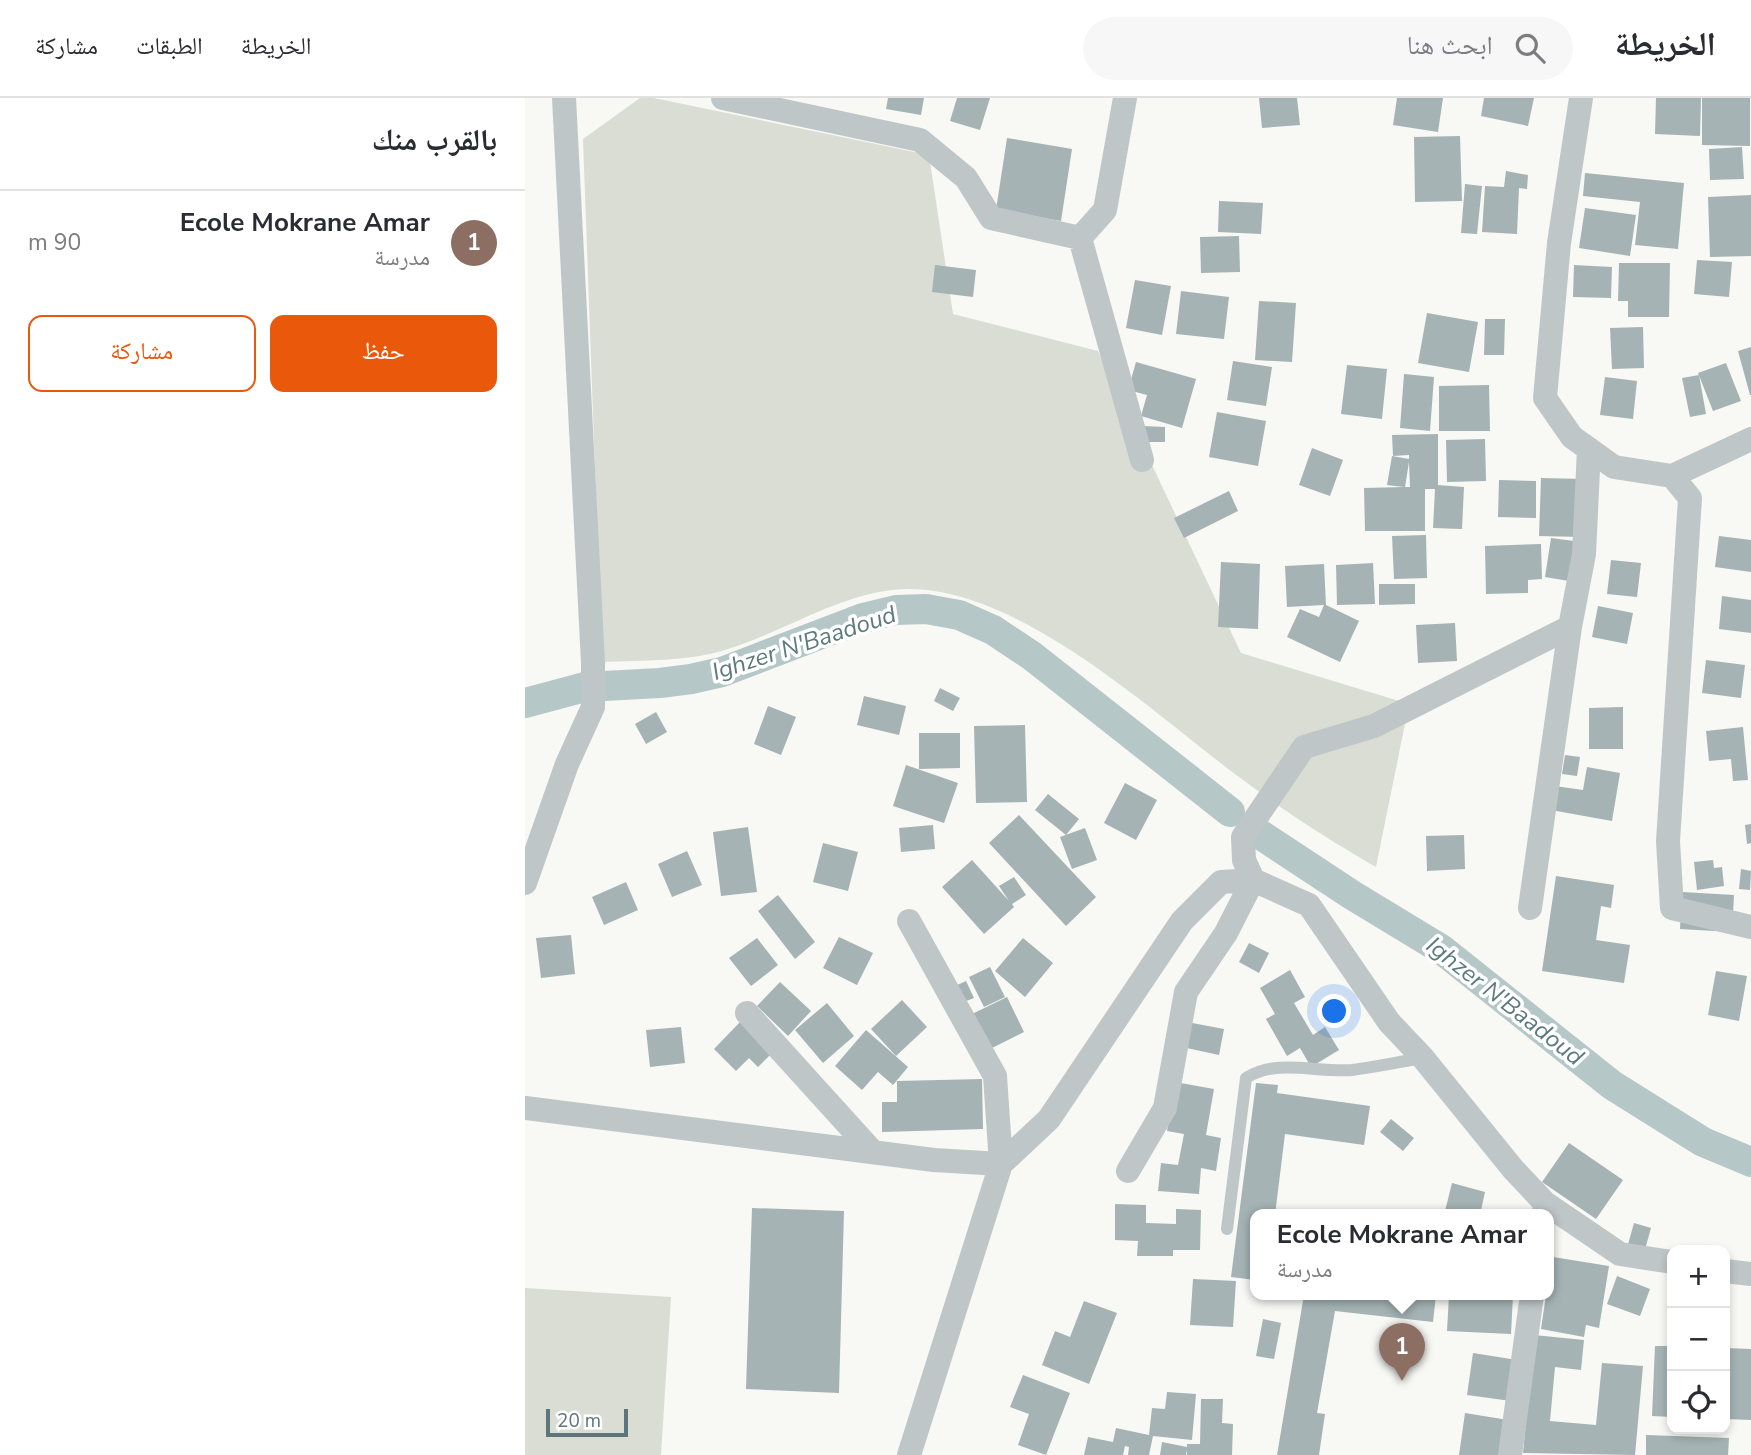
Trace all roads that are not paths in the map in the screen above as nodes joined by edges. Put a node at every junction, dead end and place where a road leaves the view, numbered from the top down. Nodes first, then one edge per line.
1 (564, 98) edge
2 (723, 98) edge
3 (1125, 98) edge
4 (1581, 98) edge
5 (1080, 237) junction
6 (1751, 439) edge
7 (1589, 449) junction
8 (1142, 460) dead end
9 (1672, 476) junction
10 (1570, 627) junction
11 (1253, 880) junction
12 (525, 883) edge
13 (1530, 908) dead end
14 (909, 921) dead end
15 (1751, 927) edge
16 (747, 1013) dead end
17 (1423, 1058) junction
18 (525, 1108) edge
19 (872, 1151) junction
20 (1001, 1164) junction
21 (1128, 1171) dead end
22 (1545, 1209) edge
23 (1554, 1214) edge
24 (1227, 1229) dead end
25 (1667, 1261) edge
26 (1730, 1271) edge
27 (1751, 1274) edge
28 (1531, 1300) edge
29 (909, 1455) edge
30 (1510, 1455) edge

1 - 12 street
2 - 5 street
3 - 5 street
4 - 7 street
5 - 8 street
6 - 9 street
7 - 9 street
7 - 10 street
9 - 15 street
10 - 11 street
10 - 13 street
11 - 17 street
11 - 20 street
11 - 21 street
14 - 20 street
16 - 19 street
17 - 22 street
17 - 24 lane
18 - 19 street
19 - 20 street
20 - 29 street
23 - 25 street
26 - 27 street
28 - 30 street

